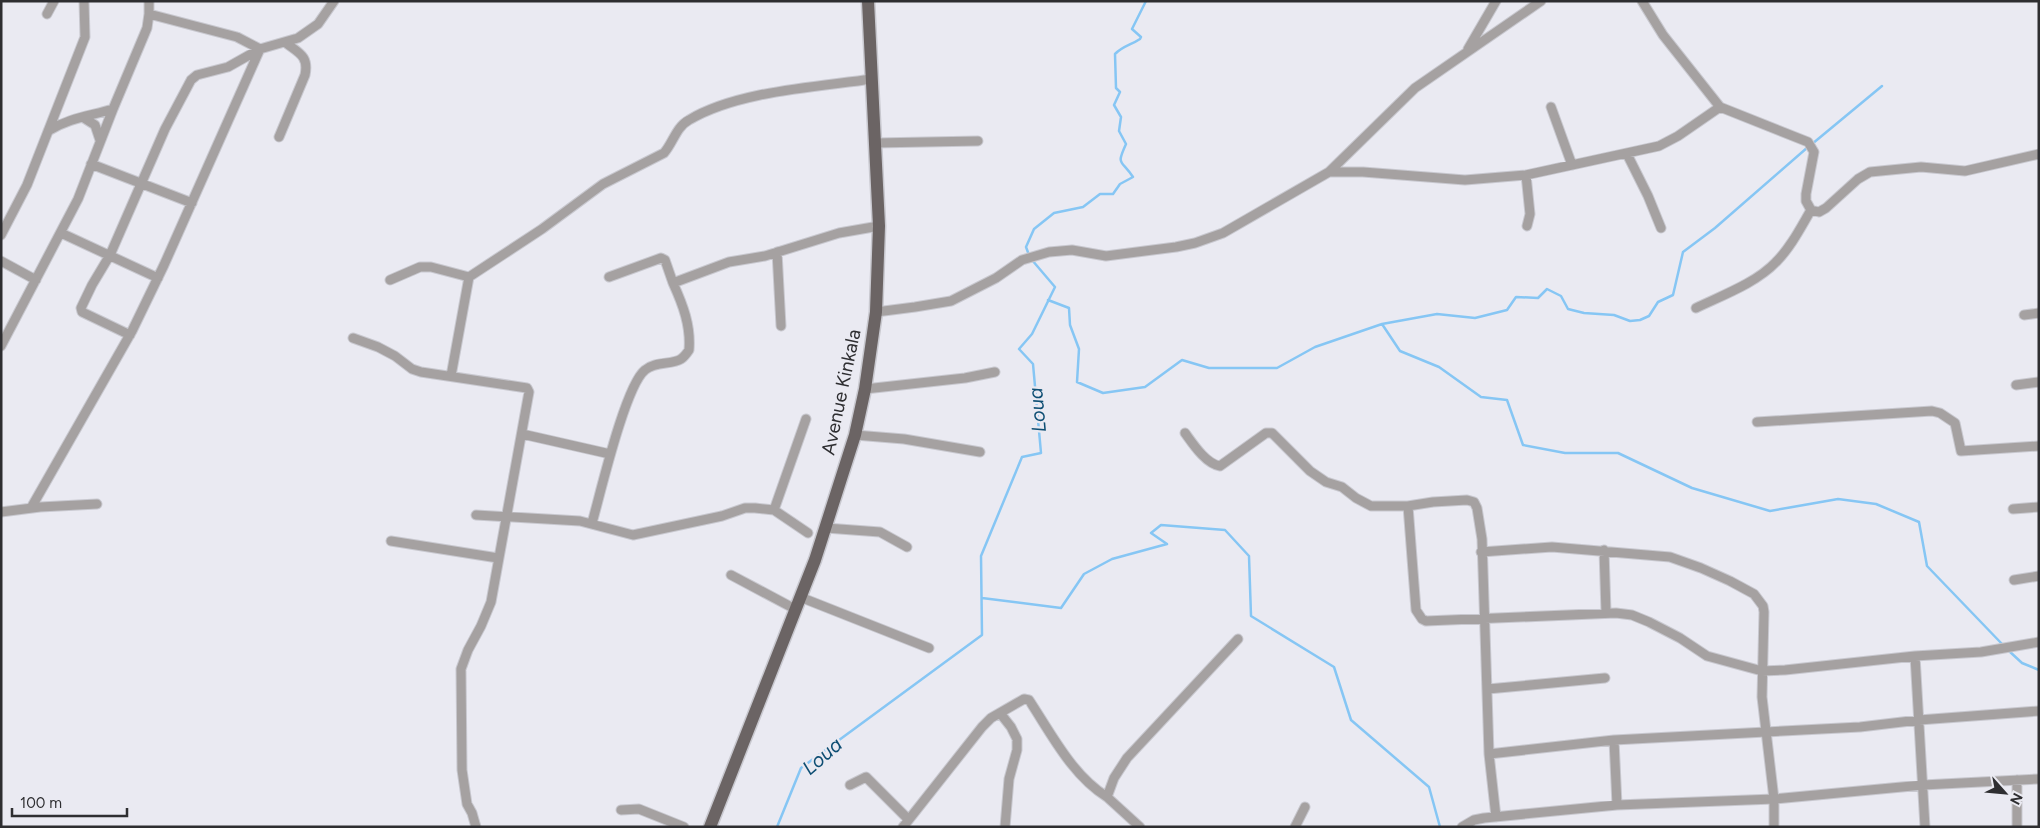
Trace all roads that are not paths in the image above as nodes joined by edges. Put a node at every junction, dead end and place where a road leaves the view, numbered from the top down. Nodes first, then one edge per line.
1 (54, 1) edge
2 (84, 1) edge
3 (149, 1) edge
4 (334, 1) edge
5 (868, 1) edge
6 (1496, 1) edge
7 (1541, 1) edge
8 (1642, 1) edge
9 (47, 14) dead end
10 (149, 14) junction
11 (286, 42) junction
12 (260, 49) junction
13 (1467, 50) junction
14 (872, 79) junction
15 (1720, 106) junction
16 (1551, 107) dead end
17 (113, 109) junction
18 (84, 118) junction
19 (48, 131) junction
20 (279, 137) dead end
21 (100, 141) junction
22 (978, 141) dead end
23 (875, 143) junction
24 (1627, 154) junction
25 (2039, 154) edge
26 (91, 164) junction
27 (1572, 165) junction
28 (1329, 172) junction
29 (1526, 175) junction
30 (142, 184) junction
31 (192, 204) junction
32 (1811, 210) junction
33 (879, 226) junction
34 (1527, 226) dead end
35 (1661, 228) dead end
36 (61, 233) junction
37 (1, 235) edge
38 (777, 252) junction
39 (110, 255) junction
40 (1, 261) edge
41 (469, 277) junction
42 (609, 277) dead end
43 (158, 278) junction
44 (36, 280) junction
45 (390, 280) dead end
46 (673, 283) junction
47 (1696, 308) dead end
48 (876, 312) junction
49 (2039, 313) edge
50 (2024, 315) dead end
51 (781, 326) dead end
52 (130, 335) junction
53 (353, 338) dead end
54 (1, 346) edge
55 (995, 372) dead end
56 (451, 376) junction
57 (2039, 382) edge
58 (2016, 385) dead end
59 (865, 389) junction
60 (806, 419) dead end
61 (1757, 422) dead end
62 (1185, 433) dead end
63 (522, 434) junction
64 (855, 435) junction
65 (2039, 446) edge
66 (980, 452) dead end
67 (610, 454) junction
68 (97, 504) dead end
69 (1408, 506) junction
70 (31, 508) junction
71 (2039, 508) edge
72 (2013, 509) dead end
73 (774, 510) junction
74 (1, 512) edge
75 (476, 515) dead end
76 (507, 518) junction
77 (592, 523) junction
78 (826, 528) junction
79 (808, 533) dead end
80 (391, 541) dead end
81 (907, 547) dead end
82 (1604, 550) junction
83 (1481, 552) junction
84 (498, 558) junction
85 (731, 576) dead end
86 (2039, 576) edge
87 (2014, 580) dead end
88 (798, 603) junction
89 (1606, 612) junction
90 (1483, 618) junction
91 (1238, 639) dead end
92 (2039, 642) edge
93 (929, 648) dead end
94 (1915, 656) junction
95 (1762, 671) junction
96 (1605, 678) dead end
97 (1488, 689) junction
98 (2039, 711) edge
99 (1000, 713) junction
100 (1919, 720) junction
101 (1767, 732) junction
102 (1614, 740) junction
103 (1489, 754) junction
104 (2039, 779) edge
105 (2017, 780) junction
106 (850, 785) dead end
107 (1923, 785) junction
108 (1107, 797) junction
109 (1774, 799) junction
110 (1617, 805) junction
111 (1305, 807) dead end
112 (621, 810) dead end
113 (1496, 817) junction
114 (905, 823) edge
115 (476, 827) edge
116 (684, 827) edge
117 (710, 827) edge
118 (1005, 827) edge
119 (1140, 827) edge
120 (1295, 827) edge
121 (1462, 827) edge
122 (1774, 827) edge
123 (1925, 827) edge
124 (2017, 827) edge

1 - 9 street
2 - 19 street
3 - 10 street
4 - 11 street
5 - 14 main road, Avenue Kinkala
6 - 13 street
7 - 13 street
8 - 15 street
10 - 12 street
10 - 17 street
11 - 12 street
11 - 20 street
12 - 30 street
12 - 31 street
13 - 28 street
14 - 23 main road, Avenue Kinkala
14 - 41 street
15 - 24 street
15 - 32 street
16 - 27 street
17 - 18 street
17 - 21 street
18 - 19 street
18 - 21 street
19 - 37 street
21 - 26 street
22 - 23 street
23 - 33 main road, Avenue Kinkala
24 - 27 street
24 - 35 street
25 - 32 street
26 - 30 street
26 - 36 street
27 - 29 street
28 - 29 street
28 - 48 street
29 - 34 street
30 - 31 street
30 - 39 street
31 - 43 street
32 - 47 street
33 - 38 street
33 - 48 main road, Avenue Kinkala
36 - 39 street
36 - 44 street
38 - 46 street
38 - 51 street
39 - 43 street
39 - 52 street
40 - 44 street
41 - 45 street
41 - 56 street
42 - 46 street
43 - 52 street
44 - 54 street
46 - 67 street
48 - 59 main road, Avenue Kinkala
49 - 50 street
52 - 70 street
53 - 56 street
55 - 59 street
56 - 63 street
57 - 58 street
59 - 64 main road, Avenue Kinkala
60 - 73 street
61 - 65 street
62 - 69 street
63 - 67 street
63 - 76 street
64 - 66 street
64 - 78 main road, Avenue Kinkala
67 - 77 street
68 - 70 street
69 - 83 street
69 - 90 street
70 - 74 street
71 - 72 street
73 - 77 street
73 - 79 street
75 - 76 street
76 - 77 street
76 - 84 street
78 - 81 street
78 - 88 main road, Avenue Kinkala
80 - 84 street
82 - 83 street
82 - 89 street
82 - 95 street
83 - 90 street
84 - 115 street
85 - 88 street
86 - 87 street
88 - 93 street
88 - 117 main road, Avenue Kinkala
89 - 90 street
89 - 95 street
90 - 97 street
91 - 108 street
92 - 94 street
94 - 95 street
94 - 100 street
95 - 101 street
96 - 97 street
97 - 103 street
98 - 100 street
99 - 108 street
99 - 114 street
99 - 118 street
100 - 101 street
100 - 107 street
101 - 102 street
101 - 109 street
102 - 103 street
102 - 110 street
103 - 113 street
104 - 105 street
105 - 107 street
105 - 124 street
106 - 114 street
107 - 109 street
107 - 123 street
108 - 119 street
109 - 110 street
109 - 122 street
110 - 113 street
111 - 120 street
112 - 116 street
113 - 121 street

